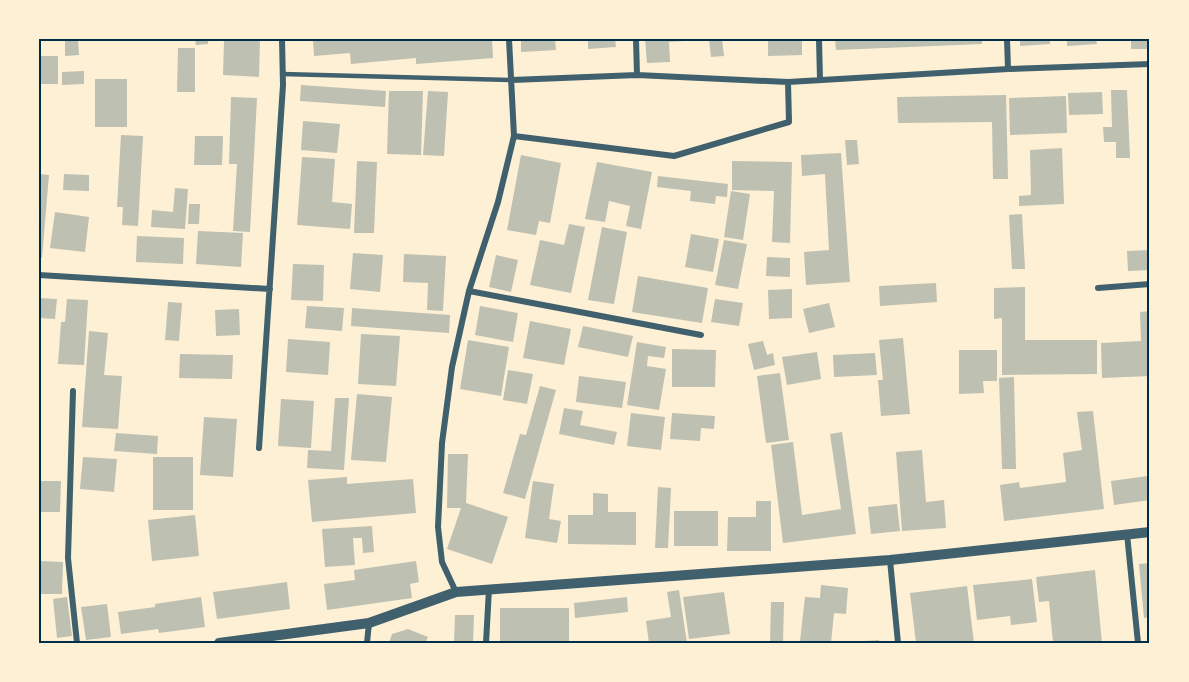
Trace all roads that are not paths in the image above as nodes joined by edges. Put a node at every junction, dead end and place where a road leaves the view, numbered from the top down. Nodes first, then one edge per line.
1 (282, 39) edge
2 (509, 39) edge
3 (636, 39) edge
4 (819, 39) edge
5 (1007, 39) edge
6 (1150, 64) edge
7 (1008, 69) junction
8 (282, 74) junction
9 (637, 75) junction
10 (512, 80) junction
11 (820, 80) junction
12 (788, 82) junction
13 (514, 136) junction
14 (39, 274) edge
15 (1150, 284) edge
16 (1098, 288) dead end
17 (270, 289) junction
18 (469, 291) junction
19 (701, 335) dead end
20 (73, 391) dead end
21 (259, 448) dead end
22 (1150, 532) edge
23 (1126, 533) junction
24 (890, 560) junction
25 (489, 589) junction
26 (456, 592) junction
27 (369, 623) junction
28 (77, 643) edge
29 (219, 643) edge
30 (367, 643) edge
31 (486, 643) edge
32 (898, 643) edge
33 (1138, 643) edge

1 - 8 street
2 - 10 street
3 - 9 street
4 - 11 street
5 - 7 street
6 - 7 street
7 - 11 street
8 - 10 lane
8 - 17 street
9 - 10 street
9 - 12 street
10 - 13 street
11 - 12 street
12 - 13 street
13 - 18 street
14 - 17 street
15 - 16 street
17 - 21 street
18 - 19 street
18 - 26 street
20 - 28 street
22 - 23 street
23 - 24 street
23 - 33 street
24 - 25 street
24 - 32 street
25 - 26 street
25 - 31 street
26 - 27 street
27 - 29 street
27 - 30 street

